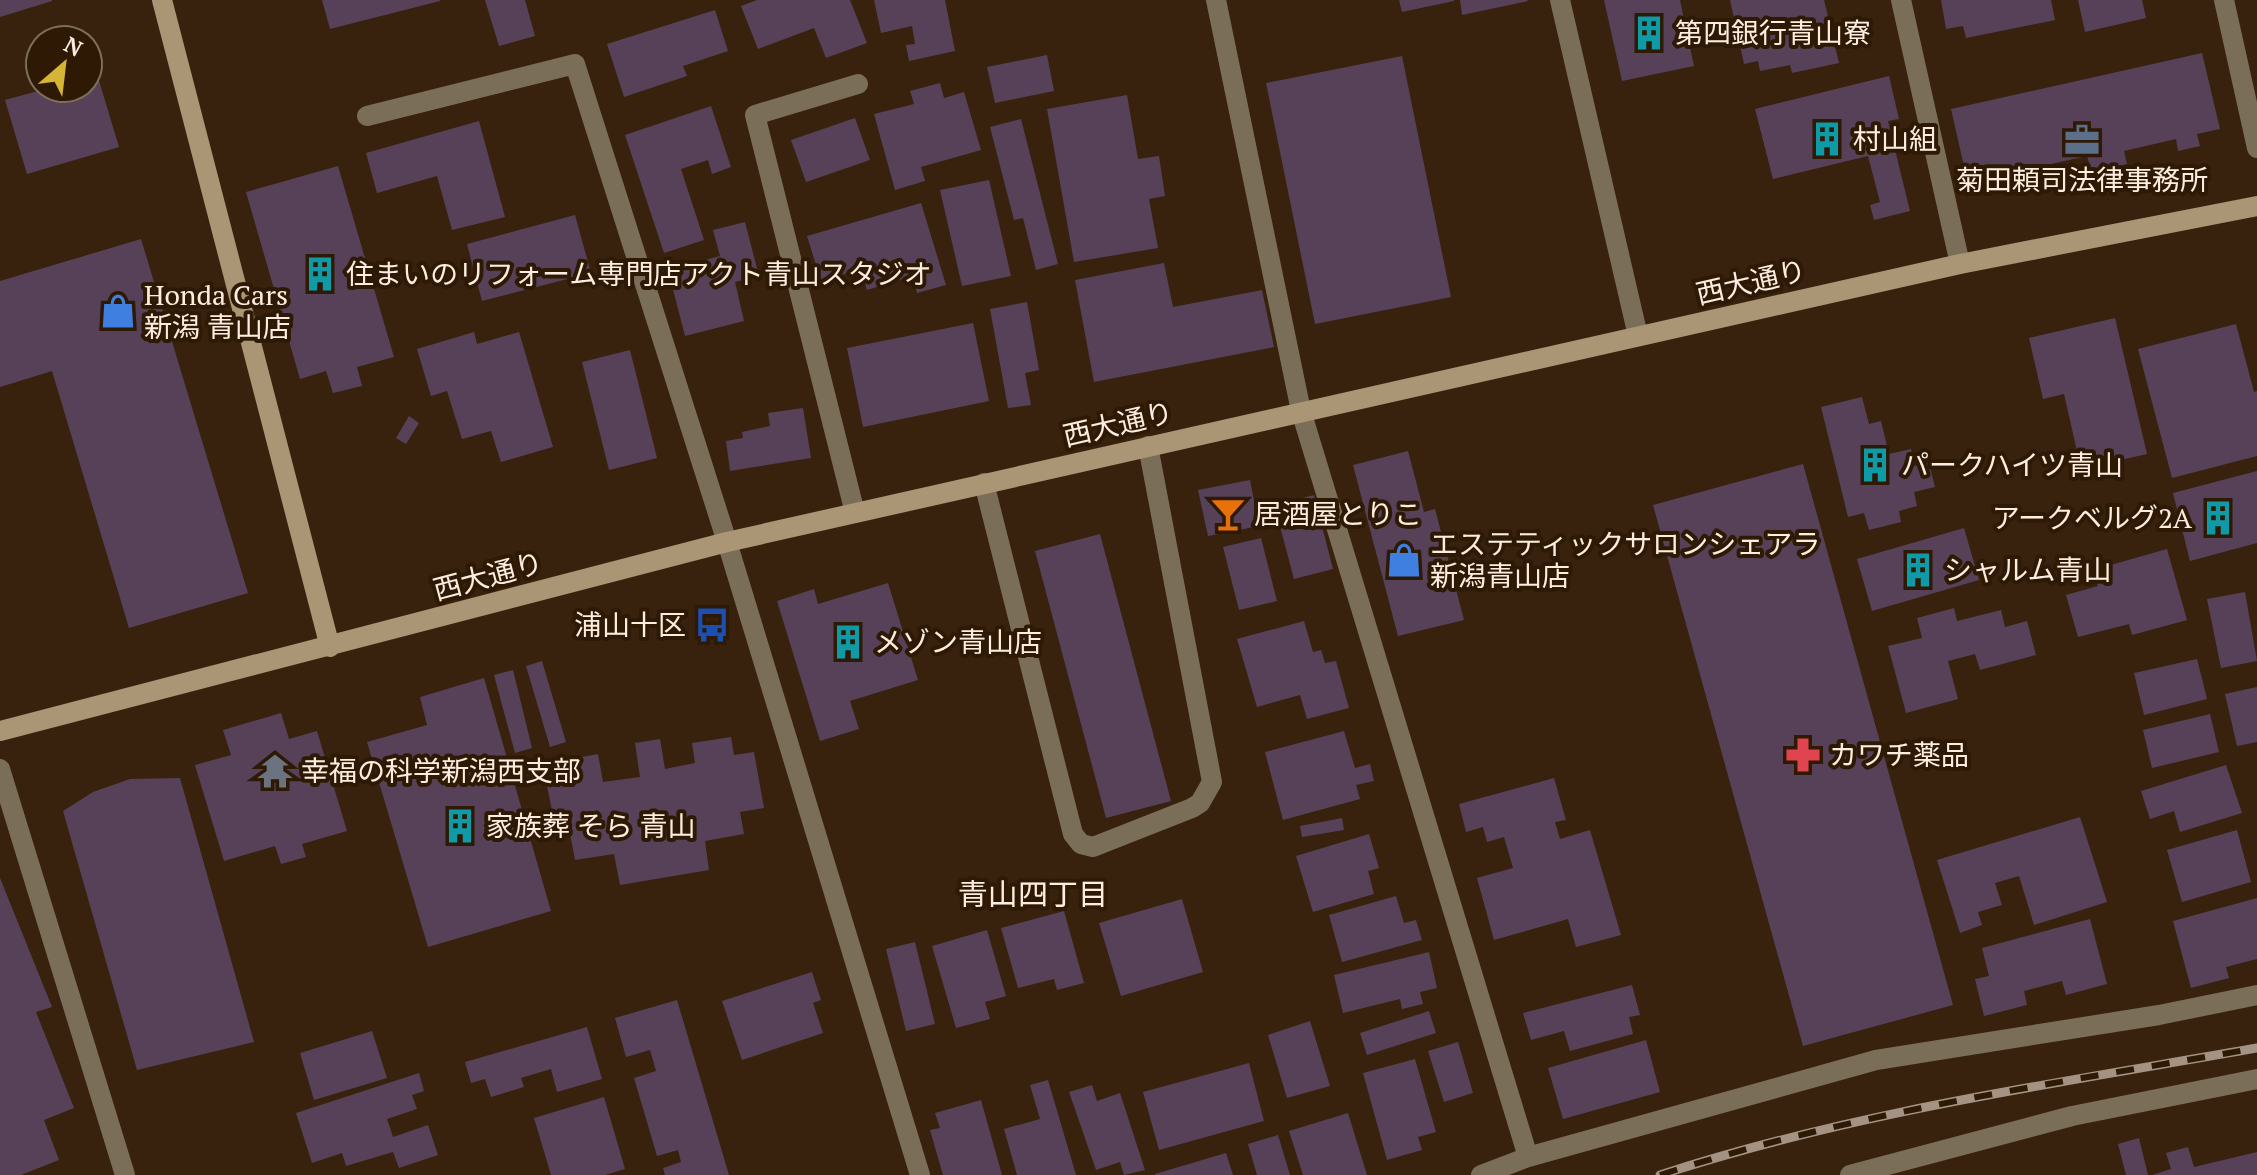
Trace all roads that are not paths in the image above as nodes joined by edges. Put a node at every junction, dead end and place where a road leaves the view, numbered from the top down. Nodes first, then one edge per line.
1 (162, 0) edge
2 (1216, 0) edge
3 (1560, 0) edge
4 (1901, 0) edge
5 (2224, 0) edge
6 (858, 84) dead end
7 (367, 116) dead end
8 (2257, 148) edge
9 (2257, 206) edge
10 (1960, 264) junction
11 (1638, 336) junction
12 (1301, 411) junction
13 (1148, 446) junction
14 (984, 483) junction
15 (855, 513) junction
16 (727, 542) junction
17 (330, 647) junction
18 (0, 730) edge
19 (0, 769) edge
20 (2257, 995) edge
21 (2257, 1079) edge
22 (1528, 1157) junction
23 (125, 1175) edge
24 (920, 1175) edge
25 (1481, 1175) edge
26 (1850, 1175) edge

1 - 17 street
2 - 12 street
3 - 11 street
4 - 10 street
5 - 8 street
6 - 15 street
7 - 16 street
9 - 10 street, 西大通り
10 - 11 street, 西大通り
11 - 12 street, 西大通り
12 - 13 street, 西大通り
12 - 22 street
13 - 14 street, 西大通り
13 - 14 street
14 - 15 street, 西大通り
15 - 16 street, 西大通り
16 - 17 street, 西大通り
16 - 24 street
17 - 18 street, 西大通り
19 - 23 street
20 - 22 street
21 - 26 street
22 - 25 street

